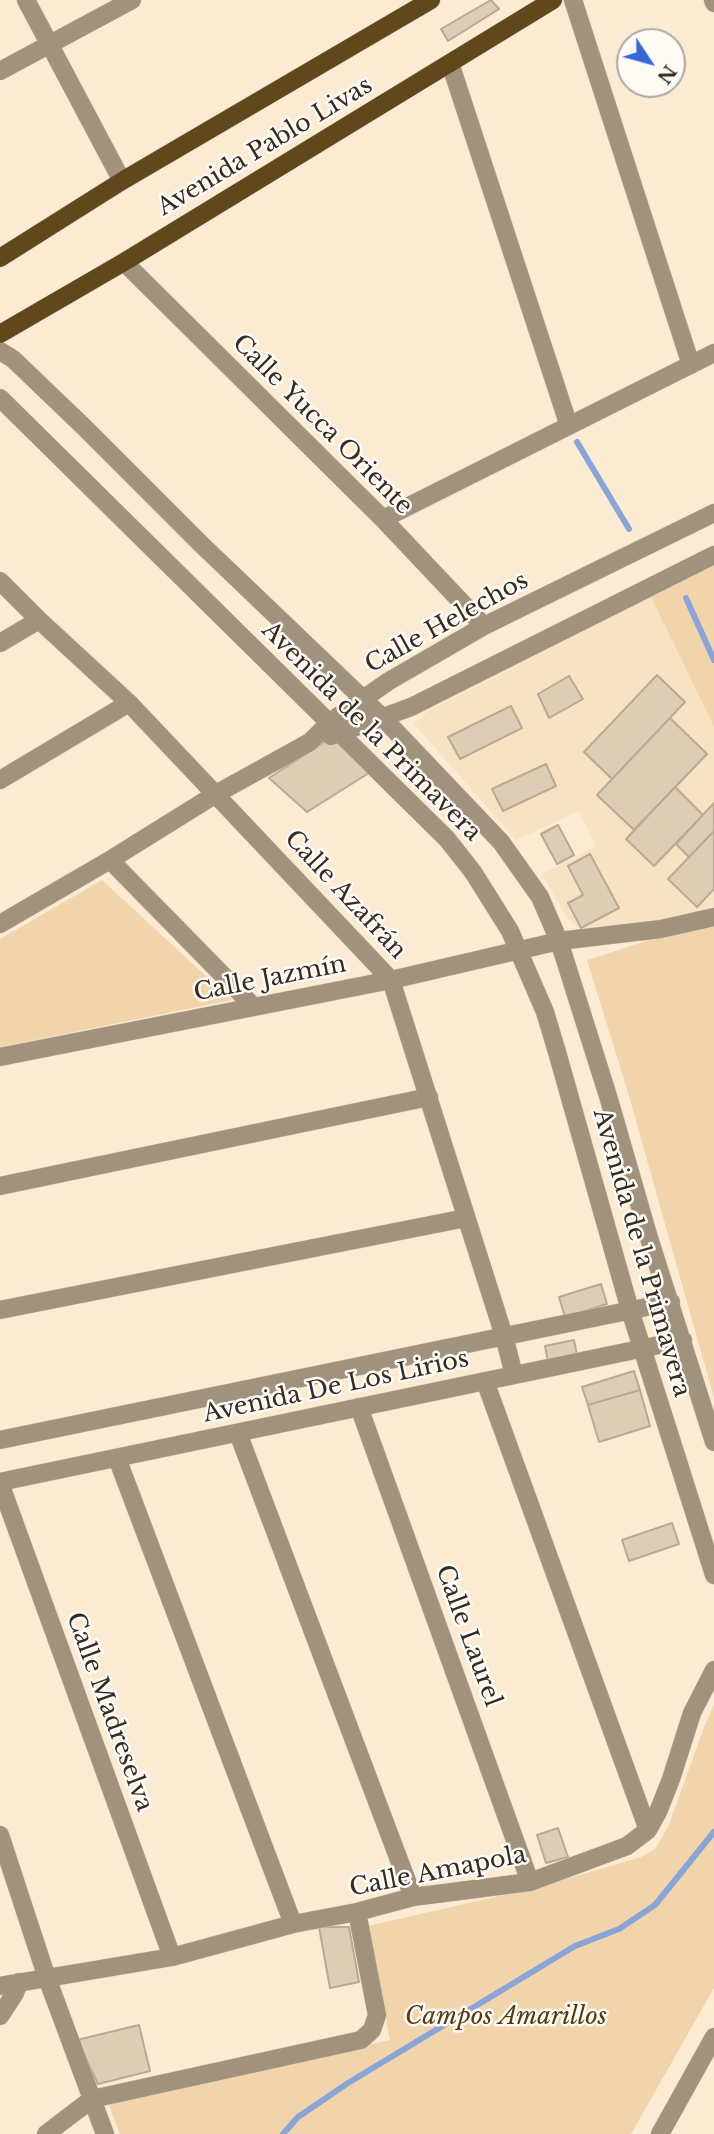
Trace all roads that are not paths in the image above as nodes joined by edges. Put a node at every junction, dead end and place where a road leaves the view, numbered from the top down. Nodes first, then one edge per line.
1 (26, 0) edge
2 (132, 0) edge
3 (431, 0) edge
4 (553, 0) edge
5 (573, 0) edge
6 (50, 46) junction
7 (450, 63) junction
8 (0, 71) edge
9 (122, 181) junction
10 (0, 258) edge
11 (124, 262) junction
12 (0, 334) edge
13 (0, 351) edge
14 (714, 353) edge
15 (691, 365) junction
16 (0, 398) edge
17 (569, 426) junction
18 (714, 513) edge
19 (383, 519) junction
20 (714, 555) edge
21 (0, 581) edge
22 (39, 620) junction
23 (484, 626) junction
24 (0, 643) edge
25 (363, 699) junction
26 (129, 704) junction
27 (383, 718) junction
28 (336, 728) junction
29 (0, 780) edge
30 (216, 794) junction
31 (110, 860) junction
32 (714, 917) edge
33 (0, 924) edge
34 (559, 941) junction
35 (520, 951) junction
36 (391, 980) junction
37 (254, 1007) junction
38 (0, 1057) edge
39 (429, 1097) junction
40 (0, 1186) edge
41 (466, 1218) junction
42 (671, 1301) junction
43 (0, 1310) edge
44 (630, 1310) junction
45 (504, 1336) junction
46 (682, 1340) junction
47 (643, 1349) junction
48 (514, 1375) junction
49 (485, 1381) junction
50 (359, 1407) junction
51 (238, 1433) junction
52 (0, 1440) edge
53 (714, 1441) edge
54 (117, 1458) junction
55 (0, 1483) edge
56 (714, 1575) edge
57 (714, 1670) edge
58 (648, 1830) junction
59 (0, 1835) edge
60 (5, 1867) edge
61 (530, 1882) junction
62 (413, 1897) junction
63 (357, 1912) junction
64 (293, 1924) junction
65 (172, 1957) junction
66 (47, 1978) junction
67 (19, 1982) junction
68 (0, 1986) edge
69 (0, 2016) edge
70 (714, 2037) edge
71 (92, 2099) junction
72 (46, 2134) edge
73 (105, 2134) edge
74 (660, 2134) edge

1 - 6 street
2 - 6 street
3 - 9 main road, Avenida Pablo Livas
4 - 7 main road, Avenida Pablo Livas
5 - 15 street
6 - 8 street
6 - 9 street
7 - 11 main road, Avenida Pablo Livas
7 - 17 street
9 - 10 main road, Avenida Pablo Livas
11 - 12 main road, Avenida Pablo Livas
11 - 19 street, Calle Yucca Oriente
13 - 25 street, Avenida de la Primavera
14 - 15 street
15 - 17 street
16 - 28 street, Avenida de la Primavera
17 - 19 street
18 - 23 street, Calle Helechos
19 - 23 street, Calle Yucca Oriente
20 - 27 street
21 - 22 street, Calle Azafrán
22 - 24 street
22 - 26 street, Calle Azafrán
23 - 25 street, Calle Helechos
25 - 27 street, Avenida de la Primavera
25 - 28 street, Calle Helechos
26 - 29 street
26 - 30 street, Calle Azafrán
27 - 28 street
27 - 34 street, Avenida de la Primavera
28 - 30 street, Calle Helechos
28 - 35 street, Avenida de la Primavera
30 - 31 street, Calle Helechos
30 - 36 street, Calle Azafrán
31 - 33 street, Calle Helechos
31 - 37 street
32 - 34 street, Calle Jazmín
34 - 35 street, Calle Jazmín
34 - 42 street, Avenida de la Primavera
35 - 36 street, Calle Jazmín
35 - 44 street, Avenida de la Primavera
36 - 37 street, Calle Jazmín
36 - 39 street, Calle Azafrán
37 - 38 street, Calle Jazmín
39 - 40 street
39 - 41 street, Calle Azafrán
41 - 43 street
41 - 45 street, Calle Azafrán
42 - 44 street, Avenida De Los Lirios
42 - 46 street, Avenida de la Primavera
44 - 45 street, Avenida De Los Lirios
44 - 47 street, Avenida de la Primavera
45 - 48 street, Calle Azafrán
45 - 52 street, Avenida De Los Lirios
46 - 47 street, Avenida De Los Lirios
46 - 53 street, Avenida de la Primavera
47 - 48 street, Avenida De Los Lirios
47 - 56 street, Avenida de la Primavera
48 - 49 street, Avenida De Los Lirios
49 - 50 street, Avenida De Los Lirios
49 - 58 street
50 - 51 street, Avenida De Los Lirios
50 - 61 street, Calle Laurel
51 - 54 street, Avenida De Los Lirios
51 - 62 street
54 - 55 street, Avenida De Los Lirios
54 - 64 street
55 - 65 street, Calle Madreselva
57 - 58 street
58 - 61 street, Calle Amapola
59 - 60 street
60 - 66 street
61 - 62 street, Calle Amapola
62 - 63 street, Calle Amapola
63 - 64 street, Calle Amapola
63 - 71 street
64 - 65 street, Calle Amapola
65 - 66 street, Calle Amapola
66 - 67 street, Calle Amapola
66 - 71 street
67 - 68 street, Calle Amapola
67 - 69 street
70 - 74 street
71 - 72 street
71 - 73 street

